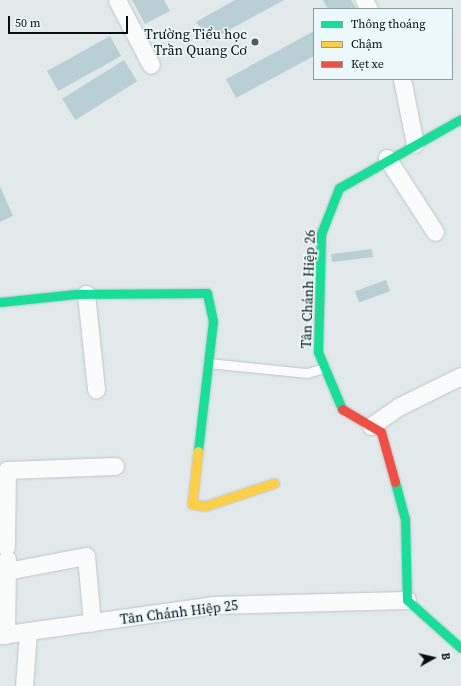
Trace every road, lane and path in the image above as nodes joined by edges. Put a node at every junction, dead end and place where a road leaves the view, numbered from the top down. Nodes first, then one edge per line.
1 (117, 0) edge
2 (151, 65) dead end
3 (402, 80) edge
4 (461, 119) edge
5 (415, 144) junction
6 (387, 158) junction
7 (436, 232) dead end
8 (86, 294) junction
9 (0, 302) edge
10 (208, 363) junction
11 (325, 368) junction
12 (461, 376) edge
13 (96, 389) dead end
14 (371, 426) junction
15 (115, 466) dead end
16 (274, 483) dead end
17 (3, 541) edge
18 (7, 570) junction
19 (407, 600) junction
20 (92, 623) junction
21 (28, 632) junction
22 (3, 635) edge
23 (461, 648) edge
24 (24, 686) edge

1 - 2 street
3 - 5 street
4 - 5 street, Tân Chánh Hiệp 26
5 - 6 street, Tân Chánh Hiệp 26
6 - 7 street
6 - 11 street, Tân Chánh Hiệp 26
8 - 9 street
8 - 10 street
8 - 13 street
10 - 11 lane
10 - 16 street
11 - 14 street, Tân Chánh Hiệp 26
12 - 14 street
14 - 19 street, Tân Chánh Hiệp 26
15 - 17 street
17 - 18 street
18 - 20 street
18 - 22 street
19 - 20 street, Tân Chánh Hiệp 25
19 - 23 street
20 - 21 street, Tân Chánh Hiệp 25
21 - 22 street, Tân Chánh Hiệp 25
21 - 24 street

